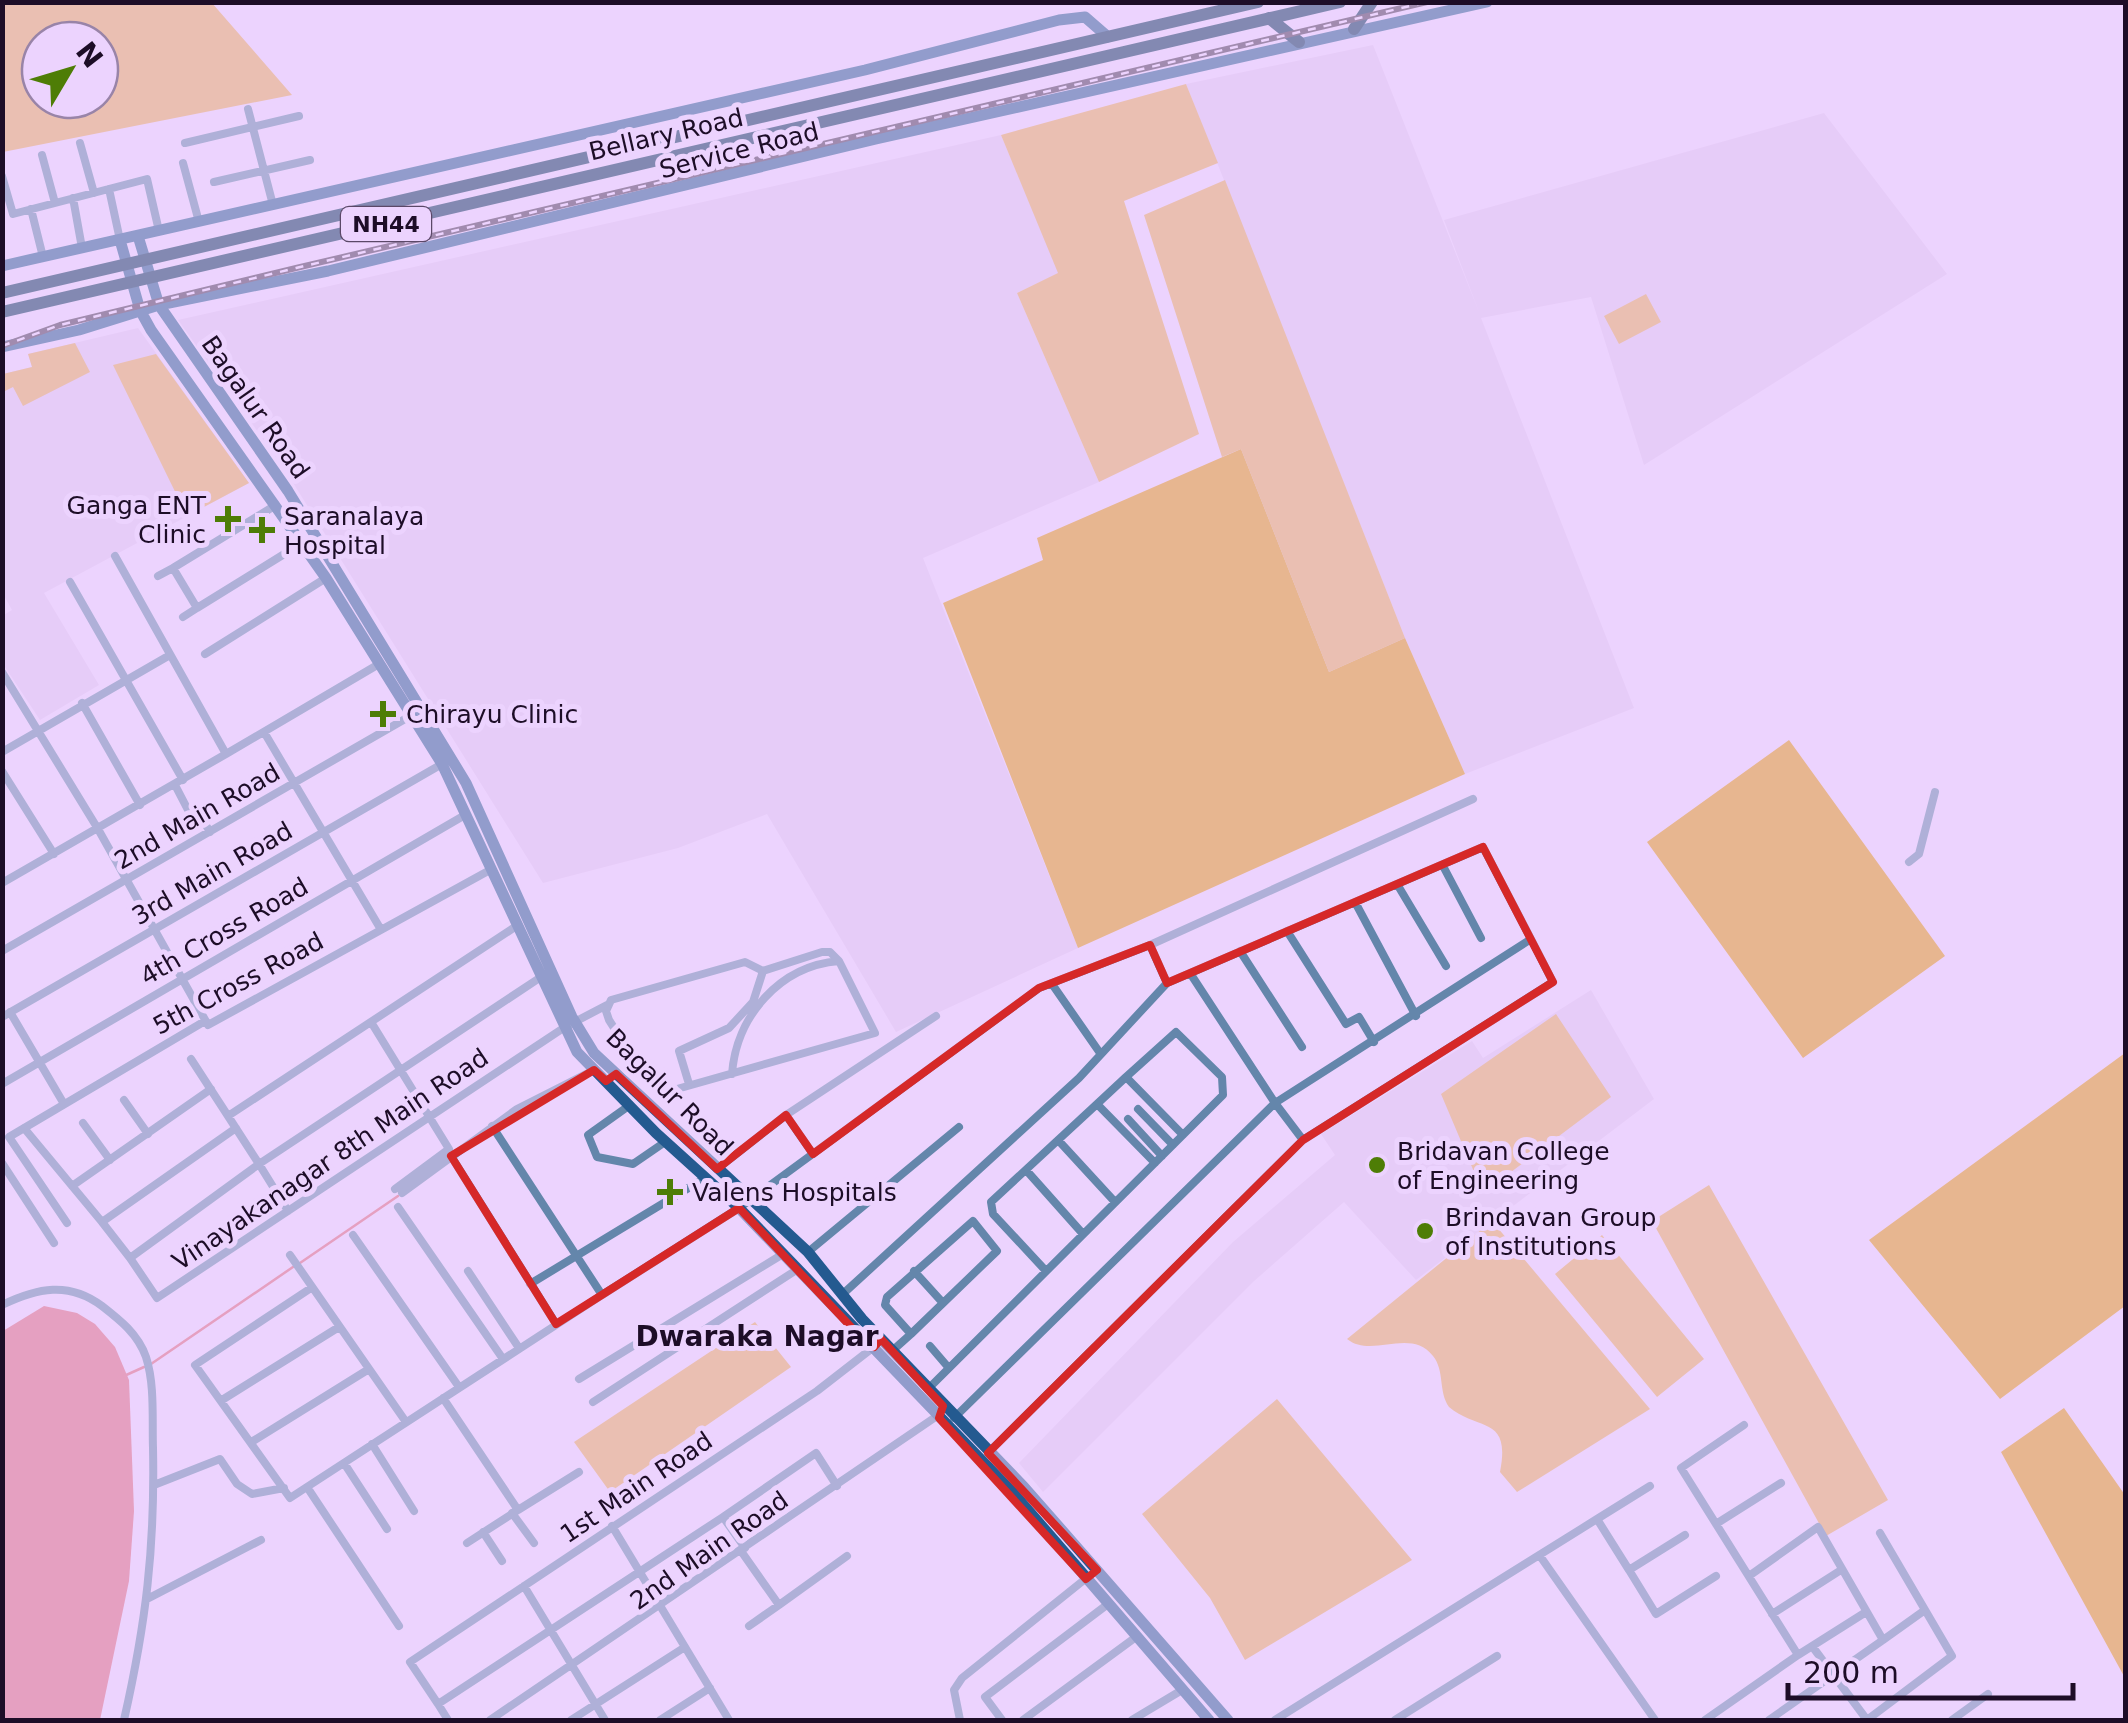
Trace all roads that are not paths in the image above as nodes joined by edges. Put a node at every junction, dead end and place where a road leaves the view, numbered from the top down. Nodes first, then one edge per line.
1 (1258, 2) edge
2 (1340, 2) edge
3 (1372, 2) edge
4 (1487, 2) edge
5 (1270, 18) junction
6 (1354, 29) junction
7 (1108, 37) junction
8 (1299, 42) junction
9 (248, 109) dead end
10 (299, 116) dead end
11 (253, 128) junction
12 (80, 143) dead end
13 (185, 143) dead end
14 (42, 155) dead end
15 (310, 160) dead end
16 (183, 162) dead end
17 (264, 171) junction
18 (2, 176) edge
19 (214, 182) dead end
20 (109, 189) junction
21 (94, 193) junction
22 (73, 198) junction
23 (55, 203) junction
24 (273, 205) junction
25 (31, 209) junction
26 (199, 222) junction
27 (160, 232) junction
28 (138, 236) junction
29 (120, 240) junction
30 (82, 249) junction
31 (44, 257) junction
32 (2, 266) edge
33 (2, 293) edge
34 (159, 305) junction
35 (140, 310) junction
36 (2, 312) edge
37 (2, 347) edge
38 (276, 505) junction
39 (302, 544) junction
40 (115, 556) dead end
41 (173, 568) junction
42 (158, 576) dead end
43 (326, 578) junction
44 (70, 582) dead end
45 (197, 608) junction
46 (182, 617) dead end
47 (204, 654) dead end
48 (170, 655) junction
49 (392, 656) junction
50 (379, 664) junction
51 (2, 672) edge
52 (125, 678) junction
53 (82, 703) junction
54 (412, 715) junction
55 (40, 730) junction
56 (264, 732) junction
57 (2, 752) edge
58 (226, 754) junction
59 (442, 764) junction
60 (2, 771) edge
61 (293, 782) junction
62 (179, 783) junction
63 (1935, 792) dead end
64 (1473, 799) dead end
65 (140, 805) junction
66 (465, 815) junction
67 (98, 829) junction
68 (322, 831) junction
69 (210, 832) junction
70 (54, 854) junction
71 (1909, 862) dead end
72 (1442, 866) junction
73 (490, 870) junction
74 (4, 879) edge
75 (127, 880) junction
76 (352, 880) junction
77 (1397, 884) junction
78 (1355, 902) junction
79 (520, 924) junction
80 (380, 928) junction
81 (156, 930) junction
82 (1287, 931) junction
83 (1481, 938) dead end
84 (1532, 939) junction
85 (1150, 944) junction
86 (2, 951) edge
87 (1240, 952) junction
88 (839, 961) junction
89 (1446, 966) dead end
90 (764, 970) junction
91 (1190, 973) junction
92 (541, 977) junction
93 (182, 978) junction
94 (1168, 983) junction
95 (1052, 984) junction
96 (607, 1005) junction
97 (6, 1014) edge
98 (936, 1016) dead end
99 (1416, 1016) junction
100 (205, 1021) junction
101 (371, 1022) junction
102 (570, 1025) junction
103 (1374, 1042) junction
104 (1302, 1047) dead end
105 (1100, 1053) junction
106 (191, 1059) dead end
107 (38, 1063) junction
108 (400, 1070) junction
109 (594, 1070) junction
110 (643, 1073) junction
111 (732, 1074) junction
112 (1126, 1077) junction
113 (611, 1078) junction
114 (2, 1084) edge
115 (627, 1084) junction
116 (688, 1084) junction
117 (658, 1088) junction
118 (211, 1089) junction
119 (124, 1100) dead end
120 (645, 1101) junction
121 (1275, 1103) junction
122 (64, 1104) junction
123 (1097, 1104) junction
124 (630, 1105) junction
125 (1138, 1109) dead end
126 (786, 1115) junction
127 (228, 1116) junction
128 (429, 1117) junction
129 (1128, 1119) dead end
130 (83, 1123) dead end
131 (492, 1126) junction
132 (24, 1128) junction
133 (236, 1128) junction
134 (959, 1128) dead end
135 (148, 1134) junction
136 (1183, 1135) junction
137 (1058, 1140) junction
138 (1304, 1140) junction
139 (665, 1142) junction
140 (1173, 1145) junction
141 (813, 1154) junction
142 (451, 1156) junction
143 (110, 1160) junction
144 (1158, 1160) junction
145 (2, 1163) edge
146 (259, 1164) junction
147 (717, 1169) junction
148 (1026, 1170) junction
149 (706, 1178) junction
150 (72, 1186) junction
151 (750, 1200) junction
152 (1115, 1202) junction
153 (398, 1208) dead end
154 (739, 1208) junction
155 (288, 1211) junction
156 (102, 1222) junction
157 (66, 1223) dead end
158 (1083, 1234) junction
159 (353, 1235) dead end
160 (54, 1243) dead end
161 (808, 1252) junction
162 (783, 1254) junction
163 (290, 1255) dead end
164 (576, 1255) junction
165 (130, 1258) junction
166 (798, 1269) junction
167 (468, 1271) dead end
168 (1046, 1271) junction
169 (914, 1272) junction
170 (530, 1284) junction
171 (311, 1288) junction
172 (845, 1292) junction
173 (602, 1294) junction
174 (943, 1303) junction
175 (2, 1305) edge
176 (556, 1324) junction
177 (339, 1326) junction
178 (911, 1334) junction
179 (877, 1344) junction
180 (930, 1346) dead end
181 (519, 1348) junction
182 (892, 1350) junction
183 (503, 1359) junction
184 (948, 1368) junction
185 (369, 1369) junction
186 (579, 1379) dead end
187 (459, 1387) junction
188 (928, 1389) junction
189 (443, 1398) junction
190 (222, 1400) junction
191 (594, 1402) dead end
192 (941, 1412) junction
193 (954, 1418) junction
194 (406, 1422) junction
195 (1744, 1425) dead end
196 (253, 1441) junction
197 (372, 1444) junction
198 (989, 1452) junction
199 (344, 1463) junction
200 (579, 1472) dead end
201 (1781, 1483) dead end
202 (154, 1485) junction
203 (838, 1486) junction
204 (1650, 1486) dead end
205 (307, 1487) junction
206 (284, 1488) junction
207 (414, 1511) dead end
208 (515, 1511) junction
209 (724, 1516) junction
210 (1597, 1519) junction
211 (1716, 1524) junction
212 (612, 1526) junction
213 (388, 1529) dead end
214 (483, 1532) junction
215 (1880, 1532) dead end
216 (1685, 1535) dead end
217 (260, 1540) dead end
218 (467, 1543) dead end
219 (534, 1543) dead end
220 (743, 1550) junction
221 (848, 1556) dead end
222 (1540, 1556) junction
223 (502, 1561) dead end
224 (639, 1570) junction
225 (1629, 1570) junction
226 (1841, 1570) junction
227 (1092, 1575) junction
228 (1716, 1576) dead end
229 (1749, 1576) junction
230 (524, 1586) junction
231 (149, 1598) junction
232 (1108, 1604) junction
233 (779, 1605) junction
234 (662, 1608) junction
235 (1926, 1610) junction
236 (1866, 1612) junction
237 (1772, 1614) junction
238 (399, 1626) dead end
239 (749, 1626) dead end
240 (549, 1627) junction
241 (1136, 1637) junction
242 (1882, 1640) junction
243 (1812, 1646) junction
244 (685, 1647) junction
245 (1798, 1655) junction
246 (1498, 1656) dead end
247 (573, 1668) junction
248 (1832, 1677) junction
249 (710, 1688) junction
250 (1182, 1690) junction
251 (1988, 1694) dead end
252 (438, 1704) junction
253 (595, 1704) junction
254 (124, 1720) edge
255 (448, 1720) edge
256 (490, 1720) edge
257 (571, 1720) edge
258 (605, 1720) edge
259 (660, 1720) edge
260 (729, 1720) edge
261 (960, 1720) edge
262 (1002, 1720) edge
263 (1023, 1720) edge
264 (1132, 1720) edge
265 (1209, 1720) edge
266 (1228, 1720) edge
267 (1275, 1720) edge
268 (1395, 1720) edge
269 (1655, 1720) edge
270 (1705, 1720) edge
271 (1769, 1720) edge
272 (1867, 1720) edge
273 (1952, 1720) edge

1 - 7 highway, Bellary Road / NH44
2 - 5 highway, Bellary Road / NH44
3 - 6 highway
4 - 6 main road, Service Road
5 - 8 highway
5 - 36 highway, Bellary Road / NH44
6 - 8 main road, Service Road
7 - 24 main road
7 - 33 highway, Bellary Road / NH44
8 - 34 main road, Service Road
9 - 11 street
10 - 11 street
11 - 13 street
11 - 17 street
12 - 21 street
14 - 23 street
15 - 17 street
16 - 26 street
17 - 19 street
17 - 24 street
18 - 25 street
20 - 21 street
20 - 27 street
20 - 29 street
21 - 22 street
22 - 23 street
22 - 30 street
23 - 25 street
24 - 26 main road
25 - 31 street
26 - 27 main road
27 - 28 main road
28 - 29 main road
28 - 34 main road, Bagalur Road
29 - 30 main road
29 - 35 main road, Bagalur Road
30 - 31 main road
31 - 32 main road
34 - 35 main road, Service Road
34 - 49 main road, Bagalur Road
35 - 37 main road, Service Road
35 - 38 main road, Bagalur Road
38 - 39 main road, Bagalur Road
38 - 41 street
39 - 43 main road, Bagalur Road
39 - 45 street
40 - 48 street
41 - 42 street
41 - 45 street
43 - 47 street
43 - 50 main road, Bagalur Road
44 - 52 street
45 - 46 street
48 - 52 street
48 - 58 street
49 - 50 street
49 - 79 main road, Bagalur Road
50 - 54 main road, Bagalur Road
50 - 56 street
51 - 55 street
52 - 53 street
52 - 62 street
53 - 55 street
53 - 65 street
54 - 59 main road, Bagalur Road
54 - 61 street, 2nd Main Road
55 - 57 street
55 - 67 street
56 - 58 street
56 - 61 street
58 - 62 street
59 - 66 main road, Bagalur Road
59 - 68 street, 3rd Main Road
60 - 70 street
61 - 68 street
61 - 69 street, 2nd Main Road
62 - 65 street
62 - 69 street
63 - 71 street
64 - 85 street
65 - 67 street
66 - 73 main road, Bagalur Road
66 - 76 street, 4th Cross Road
67 - 70 street
67 - 75 street
68 - 76 street
68 - 81 street, 3rd Main Road
69 - 75 street, 2nd Main Road
70 - 74 street
72 - 77 street
72 - 83 street
72 - 84 street
73 - 79 main road, Bagalur Road
73 - 80 street, 5th Cross Road
75 - 81 street
75 - 86 street, 2nd Main Road
76 - 80 street
76 - 93 street, 4th Cross Road
77 - 78 street
77 - 89 street
78 - 82 street
78 - 99 street
79 - 92 main road, Bagalur Road
79 - 101 street
79 - 102 main road, Bagalur Road
80 - 100 street, 5th Cross Road
81 - 93 street
81 - 97 street, 3rd Main Road
82 - 87 street
82 - 103 street
84 - 99 street
84 - 138 street
85 - 94 street
85 - 95 street
87 - 91 street
87 - 104 street
88 - 90 street, Vinayakanagar 8th Main Road
88 - 111 street
88 - 111 street
90 - 96 street, Vinayakanagar 8th Main Road
90 - 116 street
91 - 94 street
91 - 121 street
92 - 102 main road, Bagalur Road
92 - 108 street
93 - 100 street
93 - 107 street, 4th Cross Road
94 - 105 street
95 - 105 street
95 - 141 street
96 - 102 street, Vinayakanagar 8th Main Road
96 - 110 street
97 - 107 street
98 - 126 street
99 - 103 street
100 - 122 street, 5th Cross Road
101 - 108 street
101 - 127 street
102 - 109 main road, Bagalur Road
102 - 113 main road, Bagalur Road
102 - 128 street, Vinayakanagar 8th Main Road
103 - 121 street
105 - 172 street
106 - 118 street
107 - 114 street, 4th Cross Road
107 - 122 street
108 - 128 street
108 - 146 street
109 - 113 main road, Bagalur Road
109 - 131 street
110 - 115 street
110 - 117 street
111 - 116 street
112 - 123 street
112 - 136 street
112 - 136 street
113 - 115 main road, Bagalur Road
113 - 124 main road, Bagalur Road
115 - 120 main road, Bagalur Road
116 - 117 street
117 - 120 street
118 - 127 street
118 - 135 street
119 - 135 street
120 - 147 main road, Bagalur Road
121 - 138 street
121 - 193 street
122 - 132 street, 5th Cross Road
123 - 137 street
123 - 144 street
124 - 139 main road, Bagalur Road
124 - 139 street
125 - 140 street
126 - 141 street
126 - 147 street
127 - 133 street
128 - 142 street
128 - 155 street, Vinayakanagar 8th Main Road
129 - 144 street
130 - 143 street
131 - 142 street
131 - 164 street
132 - 150 street
132 - 157 street, 5th Cross Road
133 - 146 street
133 - 156 street
134 - 161 street
135 - 143 street
136 - 140 street
137 - 148 street
137 - 152 street
138 - 198 street
139 - 149 main road, Bagalur Road
140 - 144 street
141 - 151 street
142 - 170 street
143 - 150 street
144 - 152 street
145 - 160 street
146 - 155 street
146 - 165 street
147 - 151 main road, Bagalur Road
148 - 158 street
148 - 168 street
149 - 154 main road, Bagalur Road
149 - 164 street
150 - 156 street
151 - 154 street
151 - 161 main road, Bagalur Road
152 - 158 street
153 - 183 street
154 - 162 main road, Bagalur Road
154 - 173 street
155 - 165 street, Vinayakanagar 8th Main Road
156 - 165 street
158 - 168 street
159 - 187 street
161 - 172 main road, Bagalur Road
162 - 166 main road, Bagalur Road
162 - 186 street
163 - 171 street
164 - 170 street
164 - 173 street
166 - 179 main road, Bagalur Road
166 - 191 street
167 - 181 street
168 - 184 street
169 - 174 street
169 - 174 street
169 - 178 street
170 - 176 street
171 - 177 street
171 - 190 street
172 - 179 main road, Bagalur Road
173 - 176 street
174 - 178 street
175 - 202 street
176 - 181 street
177 - 185 street
177 - 190 street
178 - 182 street
179 - 182 main road, Bagalur Road
179 - 192 main road, Bagalur Road
179 - 212 street, 1st Main Road
180 - 184 street
181 - 183 street
182 - 188 main road, Bagalur Road
183 - 187 street
184 - 188 street
185 - 194 street
185 - 196 street
187 - 189 street
188 - 192 main road, Bagalur Road
189 - 194 street
189 - 208 street
190 - 196 street
192 - 193 main road, Bagalur Road
192 - 203 street, 2nd Main Road
192 - 227 main road, Bagalur Road
193 - 198 main road, Bagalur Road
194 - 197 street
195 - 211 street
196 - 206 street
197 - 199 street
197 - 207 street
198 - 227 main road, Bagalur Road
199 - 205 street
199 - 213 street
200 - 208 street
201 - 211 street
202 - 206 street
202 - 231 street
203 - 209 street
203 - 220 street, 2nd Main Road
204 - 210 street
205 - 206 street
205 - 238 street
208 - 214 street
208 - 219 street
209 - 220 street
209 - 224 street
210 - 222 street
210 - 225 street
211 - 229 street
212 - 224 street
212 - 230 street, 1st Main Road
214 - 218 street
214 - 223 street
215 - 235 street
216 - 225 street
217 - 231 street
220 - 233 street
220 - 234 street, 2nd Main Road
221 - 233 street
222 - 267 street
222 - 269 street
224 - 234 street
224 - 240 street
225 - 228 street
226 - 229 street
226 - 236 street
226 - 237 street
227 - 232 main road, Bagalur Road
227 - 261 street
227 - 266 main road, Bagalur Road
229 - 237 street
230 - 240 street
230 - 252 street, 1st Main Road
231 - 254 street
232 - 241 main road, Bagalur Road
232 - 262 street
233 - 239 street
234 - 244 street
234 - 247 street, 2nd Main Road
235 - 242 street
235 - 272 street
236 - 242 street
236 - 243 street
237 - 245 street
240 - 247 street
240 - 252 street
241 - 250 main road, Bagalur Road
241 - 263 street
242 - 248 street
243 - 245 street
243 - 248 street
244 - 249 street
244 - 253 street
245 - 270 street
246 - 268 street
247 - 253 street
247 - 256 street, 2nd Main Road
248 - 271 street
248 - 272 street
249 - 259 street
249 - 260 street
250 - 264 street
250 - 265 main road, Bagalur Road
251 - 273 street
252 - 255 street
253 - 257 street
253 - 258 street

